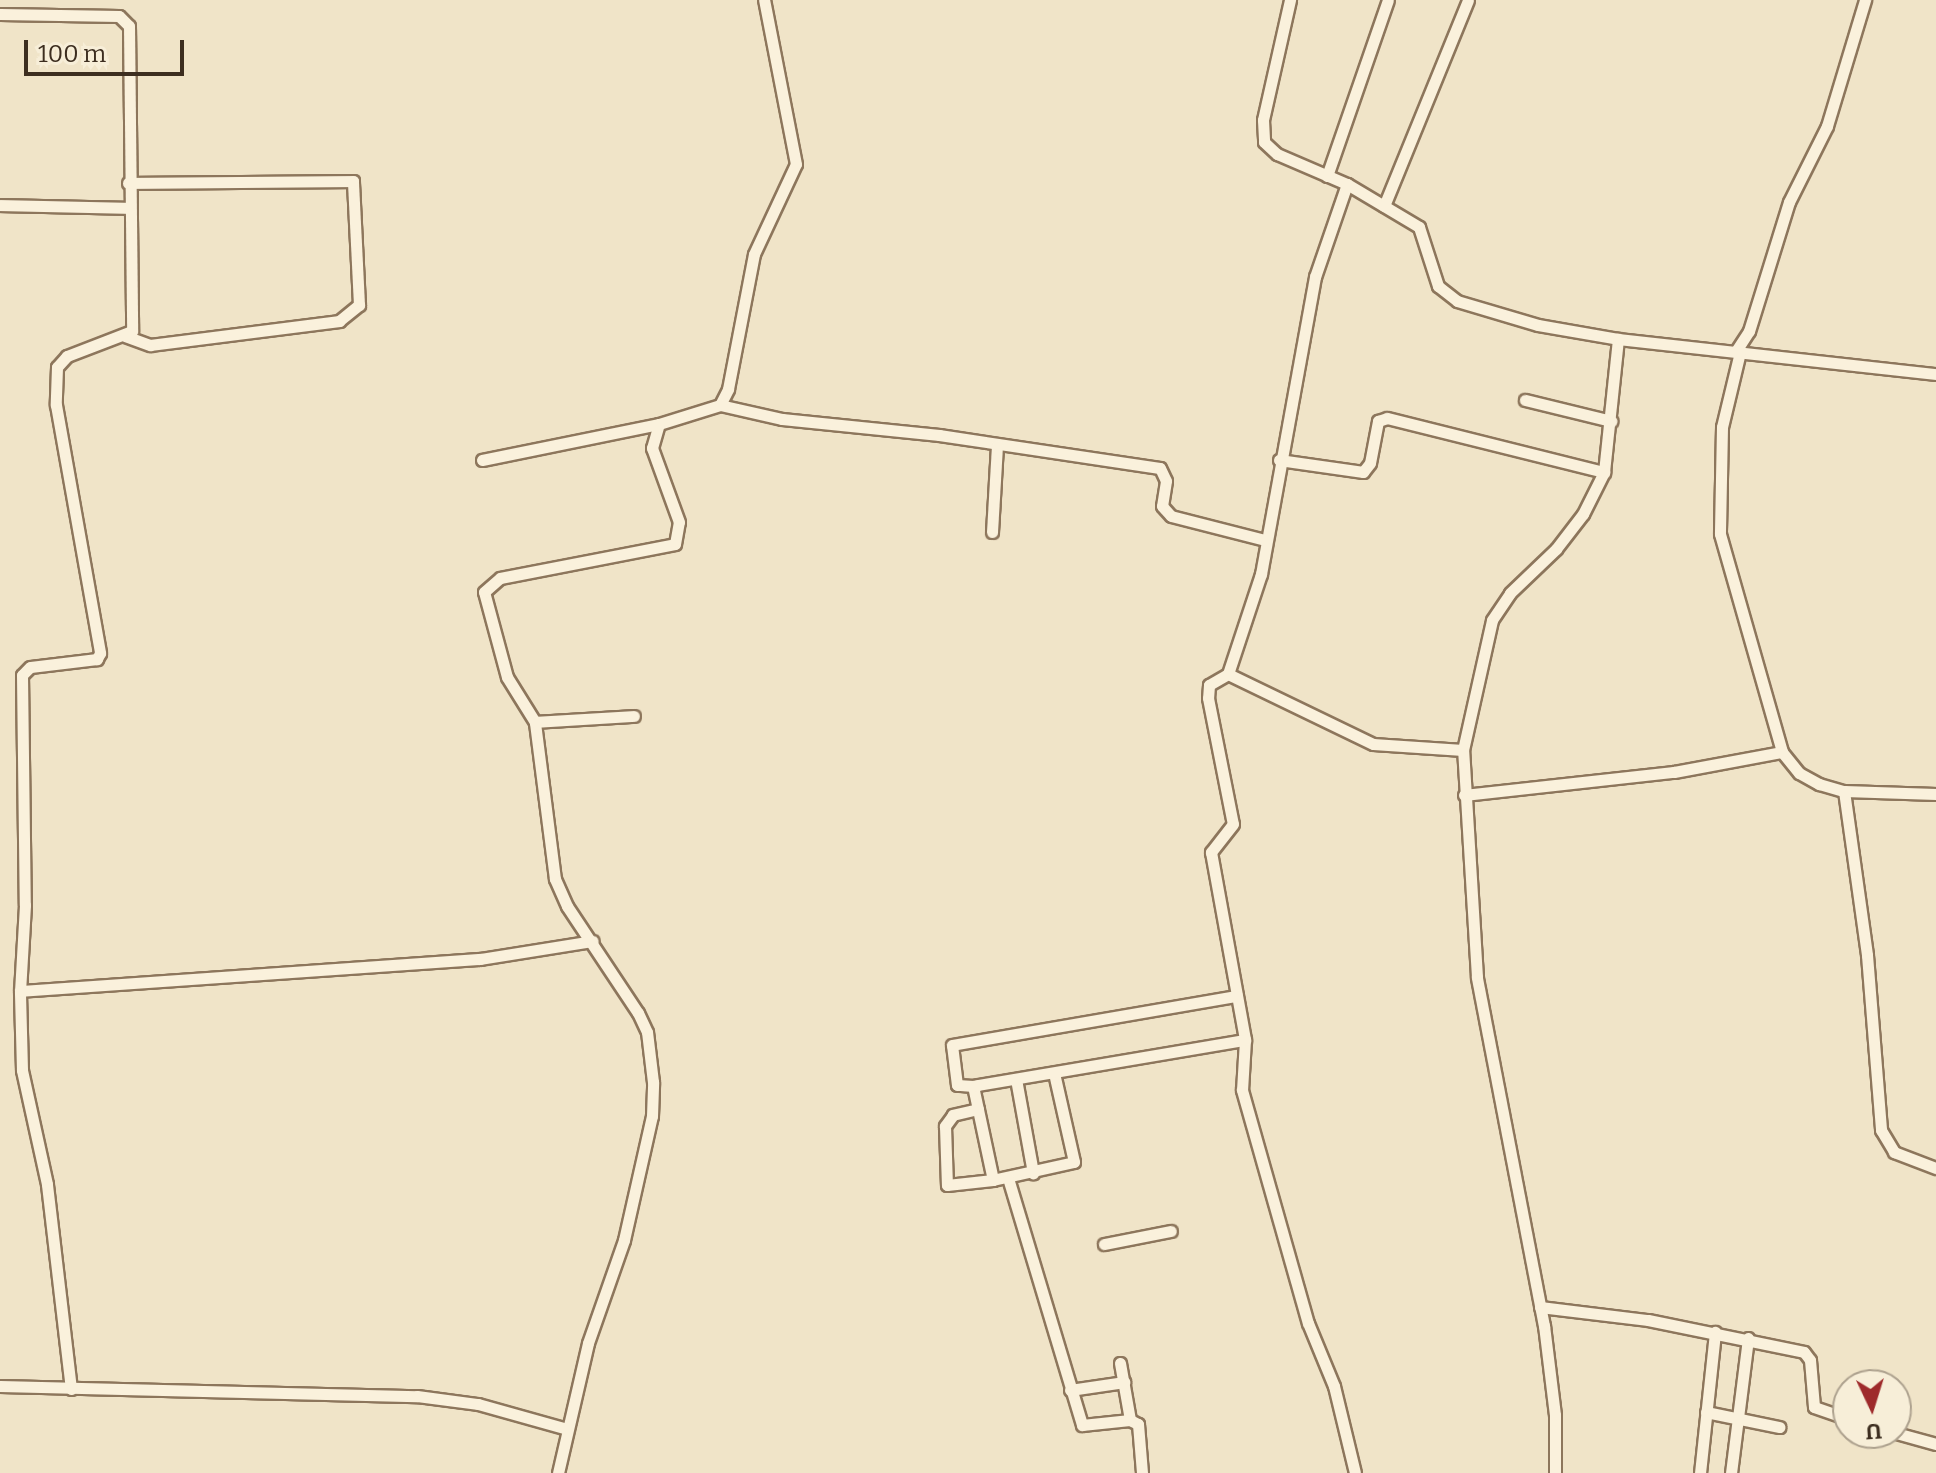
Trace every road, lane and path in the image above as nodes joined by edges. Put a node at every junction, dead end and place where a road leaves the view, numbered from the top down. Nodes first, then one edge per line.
1 (59, 0) edge
2 (764, 0) edge
3 (1290, 0) edge
4 (1388, 0) edge
5 (1468, 0) edge
6 (1865, 0) edge
7 (0, 14) edge
8 (58, 15) junction
9 (1327, 176) junction
10 (128, 183) junction
11 (1347, 184) junction
12 (0, 205) edge
13 (1384, 206) junction
14 (129, 208) junction
15 (125, 336) junction
16 (1618, 339) junction
17 (1738, 352) junction
18 (1936, 374) edge
19 (1525, 400) dead end
20 (720, 405) junction
21 (1611, 421) junction
22 (659, 424) junction
23 (997, 445) junction
24 (482, 460) dead end
25 (1279, 460) junction
26 (1604, 472) junction
27 (992, 532) dead end
28 (1265, 540) junction
29 (1228, 674) junction
30 (634, 716) dead end
31 (535, 722) junction
32 (1463, 750) junction
33 (1782, 752) junction
34 (1844, 791) junction
35 (1936, 794) edge
36 (1464, 795) junction
37 (593, 941) junction
38 (20, 991) junction
39 (1237, 996) junction
40 (1245, 1040) junction
41 (1054, 1073) junction
42 (1016, 1079) junction
43 (973, 1086) junction
44 (978, 1109) junction
45 (1936, 1168) edge
46 (1033, 1173) junction
47 (1008, 1178) junction
48 (993, 1180) junction
49 (1171, 1231) dead end
50 (1104, 1244) dead end
51 (1540, 1307) junction
52 (1715, 1332) junction
53 (1748, 1338) junction
54 (1120, 1363) dead end
55 (1124, 1382) junction
56 (0, 1386) edge
57 (71, 1389) junction
58 (1070, 1390) junction
59 (1706, 1412) junction
60 (1832, 1413) edge
61 (1130, 1420) junction
62 (1738, 1420) junction
63 (1779, 1427) dead end
64 (564, 1428) junction
65 (1912, 1437) edge
66 (1936, 1444) edge
67 (558, 1473) edge
68 (1142, 1473) edge
69 (1355, 1473) edge
70 (1555, 1473) edge
71 (1700, 1473) edge
72 (1731, 1473) edge

1 - 8 street
2 - 20 street
3 - 9 street
4 - 9 street
5 - 13 street
6 - 17 street
7 - 8 street
8 - 10 street
9 - 11 street
10 - 14 street
10 - 15 street
11 - 13 street
11 - 25 street
12 - 14 street
13 - 16 street
14 - 15 street
15 - 38 street
16 - 17 street
16 - 21 street
17 - 18 street
17 - 33 street
19 - 21 street
20 - 22 street
20 - 23 street
21 - 26 street
22 - 24 street
22 - 31 street
23 - 27 street
23 - 28 street
25 - 26 street
25 - 28 street
26 - 32 street
28 - 29 street
29 - 32 street
29 - 39 street
30 - 31 street
31 - 37 street
32 - 36 street
33 - 34 street
33 - 36 street
34 - 35 street
34 - 45 street
36 - 51 street
37 - 38 street
37 - 64 street
38 - 57 street
39 - 40 street
39 - 43 street
40 - 41 street
40 - 69 street
41 - 42 street
41 - 46 street
42 - 43 street
42 - 46 street
43 - 44 street
44 - 48 street
44 - 48 street
46 - 47 street
47 - 48 street
47 - 58 street
49 - 50 street
51 - 52 street
51 - 70 street
52 - 53 street
52 - 59 street
53 - 60 street
53 - 62 street
54 - 55 street
55 - 58 street
55 - 61 street
56 - 57 street
57 - 64 street
58 - 61 street
59 - 62 street
59 - 71 street
61 - 68 street
62 - 63 street
62 - 72 street
64 - 67 street
65 - 66 street

